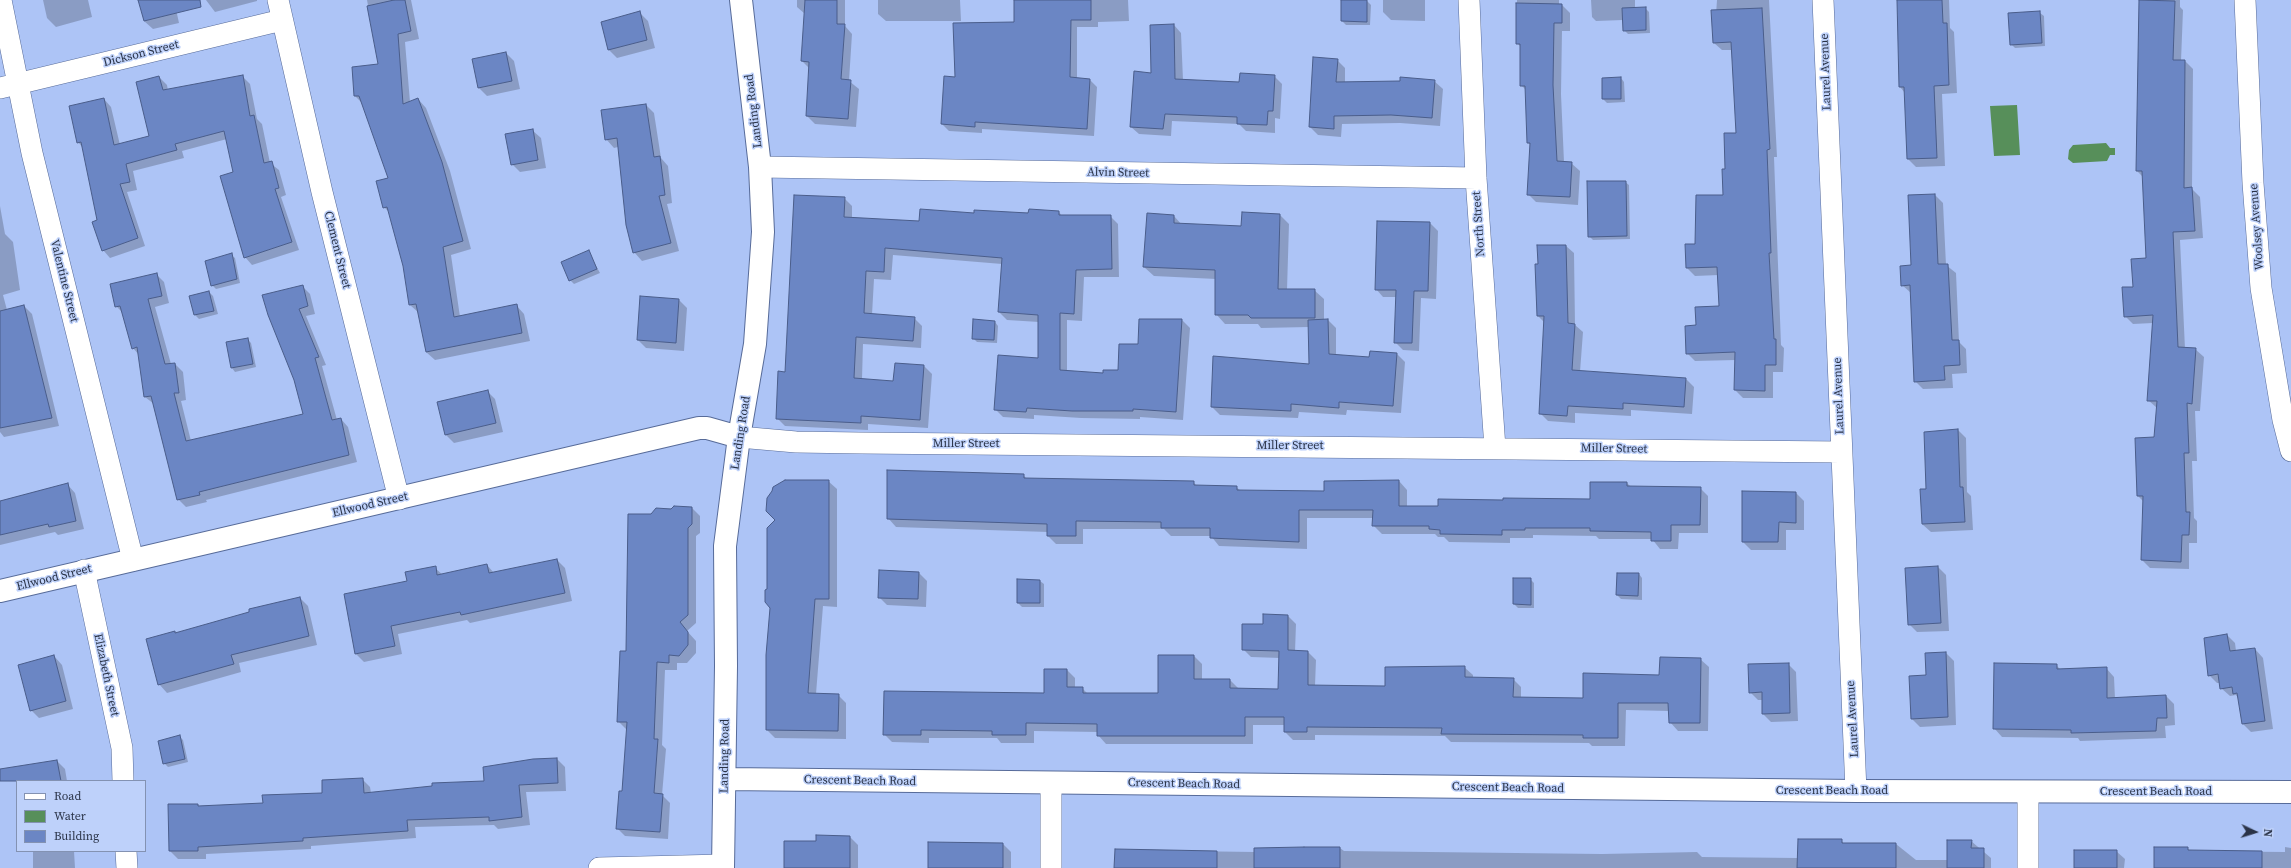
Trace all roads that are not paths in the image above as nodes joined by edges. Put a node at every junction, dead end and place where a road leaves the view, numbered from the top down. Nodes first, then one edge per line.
1 (1, 0) edge
2 (741, 0) edge
3 (1469, 0) edge
4 (1823, 0) edge
5 (2246, 0) edge
6 (280, 10) edge
7 (9, 86) edge
8 (760, 167) junction
9 (1476, 178) junction
10 (739, 437) junction
11 (1495, 448) junction
12 (2291, 451) edge
13 (1841, 452) junction
14 (400, 499) junction
15 (133, 560) junction
16 (84, 570) junction
17 (0, 591) edge
18 (726, 779) junction
19 (123, 780) edge
20 (1051, 783) junction
21 (1856, 791) junction
22 (2028, 792) junction
23 (2291, 792) edge
24 (126, 852) edge
25 (723, 866) edge
26 (127, 868) edge
27 (599, 868) edge
28 (1051, 868) edge
29 (2028, 868) edge

1 - 7 street, Valentine Street
2 - 8 street, Landing Road
3 - 9 street, North Street
4 - 13 street, Laurel Avenue
5 - 12 street, Woolsey Avenue
6 - 7 street, Dickson Street
6 - 14 street, Clement Street
7 - 15 street, Valentine Street
8 - 9 street, Alvin Street
8 - 10 street, Landing Road
9 - 11 street, North Street
10 - 11 street, Miller Street
10 - 14 street, Ellwood Street
10 - 18 street, Landing Road
11 - 13 street, Miller Street
13 - 21 street, Laurel Avenue
14 - 15 street, Ellwood Street
15 - 16 street, Ellwood Street
16 - 17 street, Ellwood Street
16 - 19 street, Elizabeth Street
18 - 20 street, Crescent Beach Road
18 - 25 street, Landing Road
20 - 21 street, Crescent Beach Road
20 - 28 street
21 - 22 street, Crescent Beach Road
22 - 23 street, Crescent Beach Road
22 - 29 street
24 - 26 street
25 - 27 street

